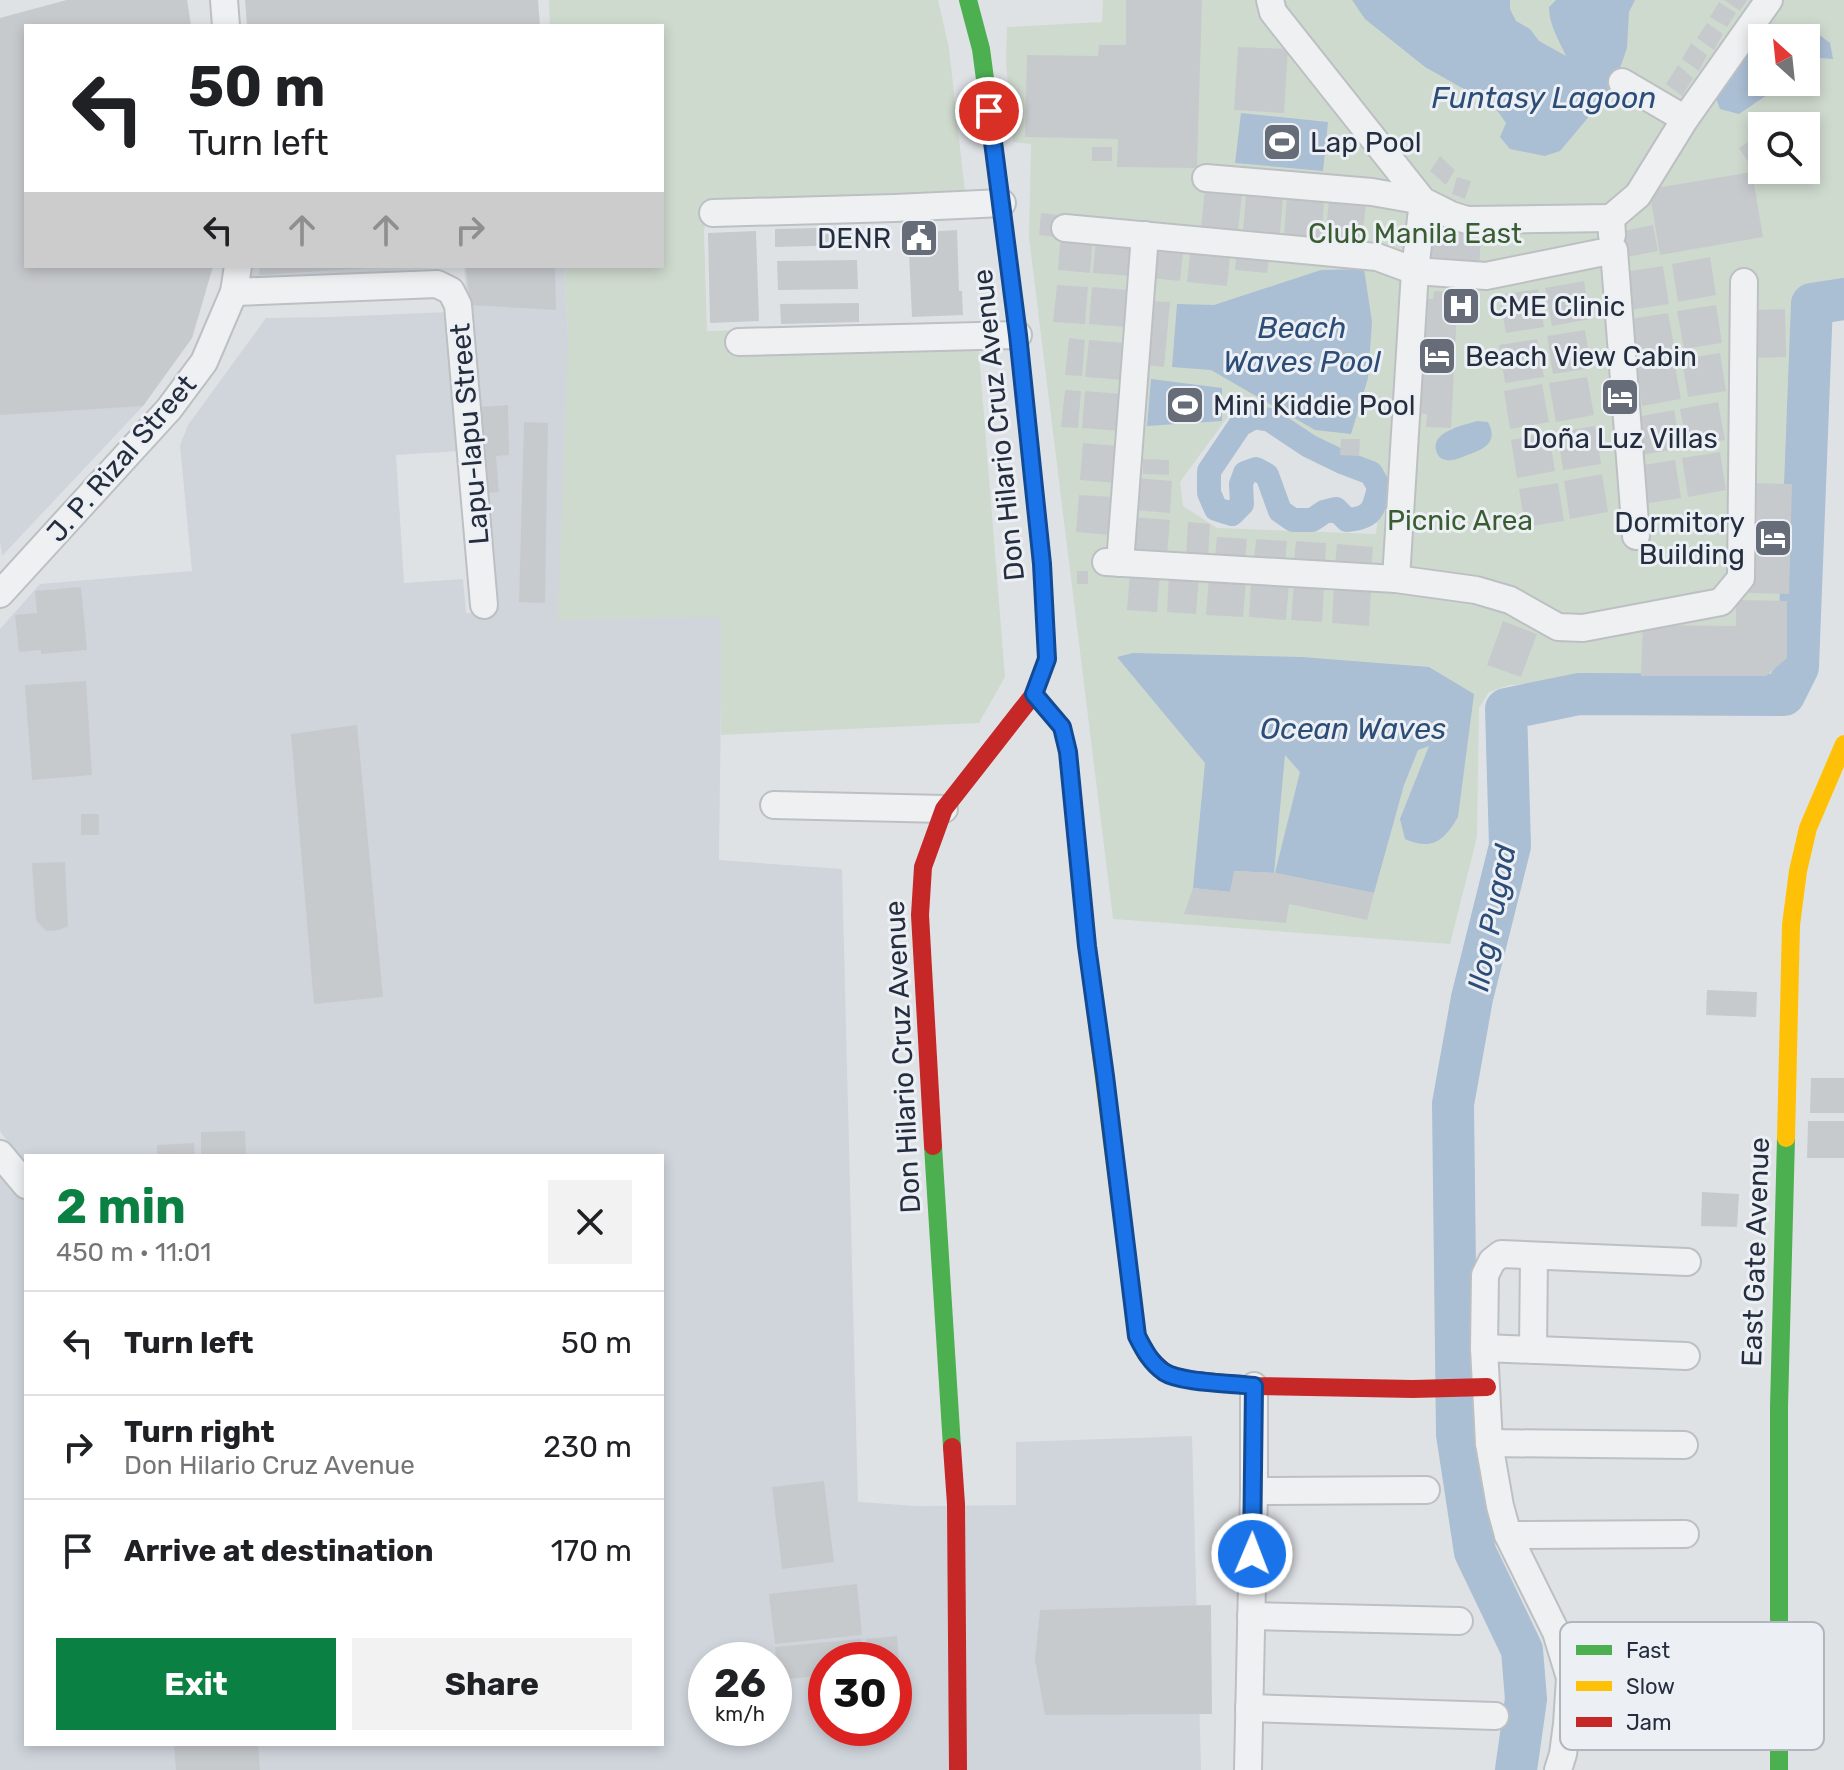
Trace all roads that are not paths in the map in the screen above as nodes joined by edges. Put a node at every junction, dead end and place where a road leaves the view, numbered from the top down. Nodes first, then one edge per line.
1 (224, 0) edge
2 (968, 0) edge
3 (1270, 0) edge
4 (1769, 0) edge
5 (226, 24) edge
6 (1622, 82) dead end
7 (1685, 119) junction
8 (1206, 178) dead end
9 (1423, 201) junction
10 (1002, 203) junction
11 (713, 213) dead end
12 (1611, 218) junction
13 (1065, 228) dead end
14 (1145, 235) junction
15 (1615, 262) junction
16 (238, 268) edge
17 (1415, 271) junction
18 (1744, 282) dead end
19 (234, 292) junction
20 (1018, 335) junction
21 (739, 342) dead end
22 (1636, 536) dead end
23 (1396, 579) junction
24 (0, 594) edge
25 (484, 605) dead end
26 (1034, 694) junction
27 (1844, 744) edge
28 (774, 805) dead end
29 (944, 809) junction
30 (0, 1154) edge
31 (24, 1183) edge
32 (1534, 1256) junction
33 (1687, 1262) dead end
34 (1484, 1348) junction
35 (1533, 1350) junction
36 (1686, 1356) dead end
37 (1254, 1386) junction
38 (1476, 1388) junction
39 (1489, 1443) junction
40 (1684, 1445) dead end
41 (1426, 1490) dead end
42 (1254, 1491) junction
43 (1685, 1534) dead end
44 (1508, 1535) junction
45 (1251, 1616) junction
46 (1459, 1621) dead end
47 (1779, 1622) edge
48 (1560, 1645) edge
49 (1249, 1708) junction
50 (1495, 1716) dead end
51 (1562, 1750) edge
52 (958, 1770) edge
53 (1248, 1770) edge
54 (1558, 1770) edge

1 - 5 street
2 - 10 street, Don Hilario Cruz Avenue
3 - 9 street
4 - 7 street
6 - 7 street
7 - 12 street
8 - 9 street
9 - 12 street
9 - 17 street
10 - 11 street
10 - 20 street, Don Hilario Cruz Avenue
12 - 15 street
13 - 14 street
14 - 17 street
14 - 23 street
15 - 17 street
15 - 22 street
16 - 19 street, J. P. Rizal Street
17 - 23 street
18 - 23 street
19 - 24 street, J. P. Rizal Street
19 - 25 street, Lapu-lapu Street
20 - 21 street
20 - 26 street, Don Hilario Cruz Avenue
26 - 29 street, Don Hilario Cruz Avenue
26 - 37 street
27 - 47 street, East Gate Avenue
28 - 29 street
29 - 52 street, Don Hilario Cruz Avenue
30 - 31 street
32 - 33 street
32 - 34 street
32 - 35 street
34 - 35 street
34 - 38 street
35 - 36 street
37 - 38 street
37 - 42 street
38 - 39 street
39 - 40 street
39 - 44 street
41 - 42 street
42 - 45 street
43 - 44 street
44 - 48 street
45 - 46 street
45 - 49 street
49 - 50 street
49 - 53 street
51 - 54 street

